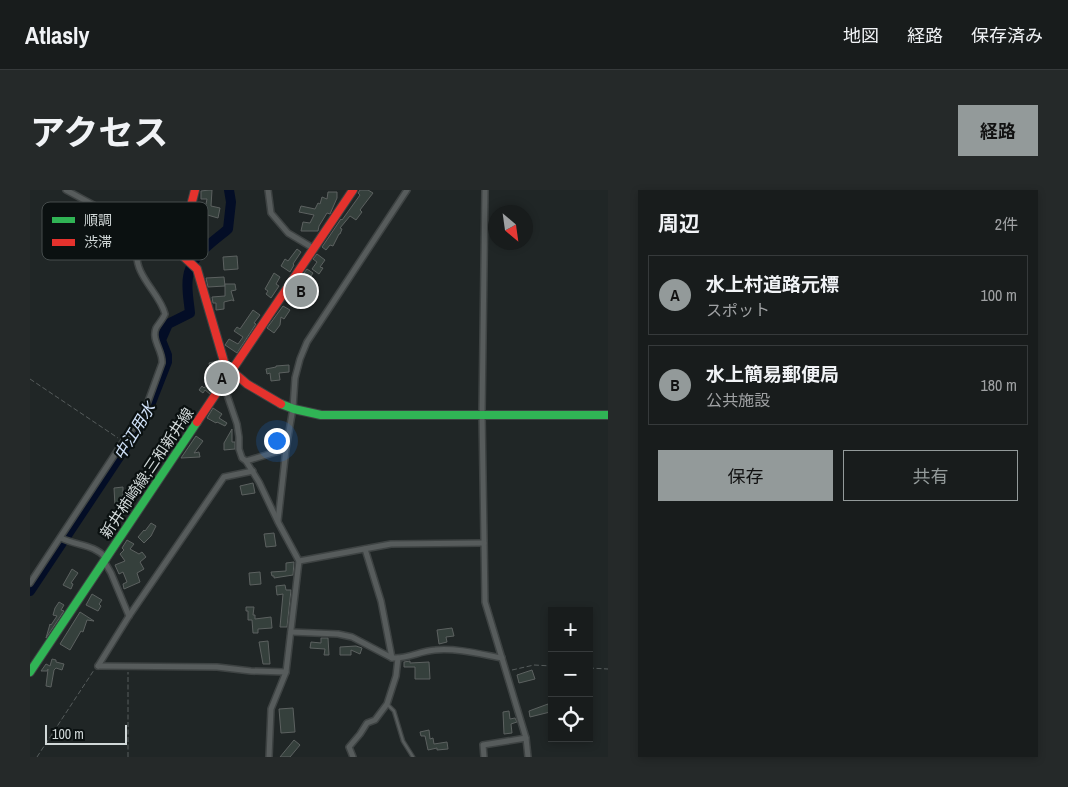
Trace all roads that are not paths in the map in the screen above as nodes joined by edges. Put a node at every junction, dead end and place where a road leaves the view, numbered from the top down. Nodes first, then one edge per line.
1 (66, 190) edge
2 (195, 190) edge
3 (268, 190) edge
4 (353, 190) edge
5 (407, 190) edge
6 (485, 190) edge
7 (88, 202) edge
8 (193, 202) edge
9 (313, 248) junction
10 (138, 260) edge
11 (187, 260) edge
12 (231, 373) junction
13 (223, 384) junction
14 (293, 408) junction
15 (482, 414) junction
16 (608, 415) edge
17 (286, 450) junction
18 (246, 462) junction
19 (253, 471) junction
20 (278, 522) junction
21 (61, 538) junction
22 (484, 543) junction
23 (365, 549) junction
24 (105, 559) junction
25 (299, 562) junction
26 (30, 583) edge
27 (129, 616) junction
28 (291, 632) junction
29 (395, 658) junction
30 (502, 658) junction
31 (30, 672) edge
32 (286, 672) junction
33 (388, 704) junction
34 (526, 738) junction
35 (269, 757) edge
36 (353, 757) edge
37 (413, 757) edge
38 (484, 757) edge
39 (528, 757) edge

1 - 7 street
2 - 8 main road
3 - 9 street
4 - 9 main road, 新井柿崎線;三和新井線
5 - 14 street
6 - 15 street
9 - 12 main road, 新井柿崎線;三和新井線
10 - 21 street
11 - 12 main road
12 - 13 main road, 新井柿崎線;三和新井線
12 - 14 main road
13 - 18 street
13 - 24 main road, 新井柿崎線;三和新井線
14 - 15 main road
14 - 17 street
15 - 16 main road
15 - 22 street
17 - 18 street
17 - 20 street
18 - 19 street
19 - 20 street
19 - 27 street
20 - 25 street
21 - 24 street
21 - 26 street
22 - 23 street
22 - 30 street
23 - 25 street
23 - 29 street
24 - 27 street
24 - 31 main road, 新井柿崎線;三和新井線
25 - 28 street
27 - 32 street
28 - 29 street
28 - 32 street
29 - 30 street
29 - 33 street
30 - 34 street
32 - 35 street
33 - 36 street
33 - 37 lane
34 - 38 street
34 - 39 street

